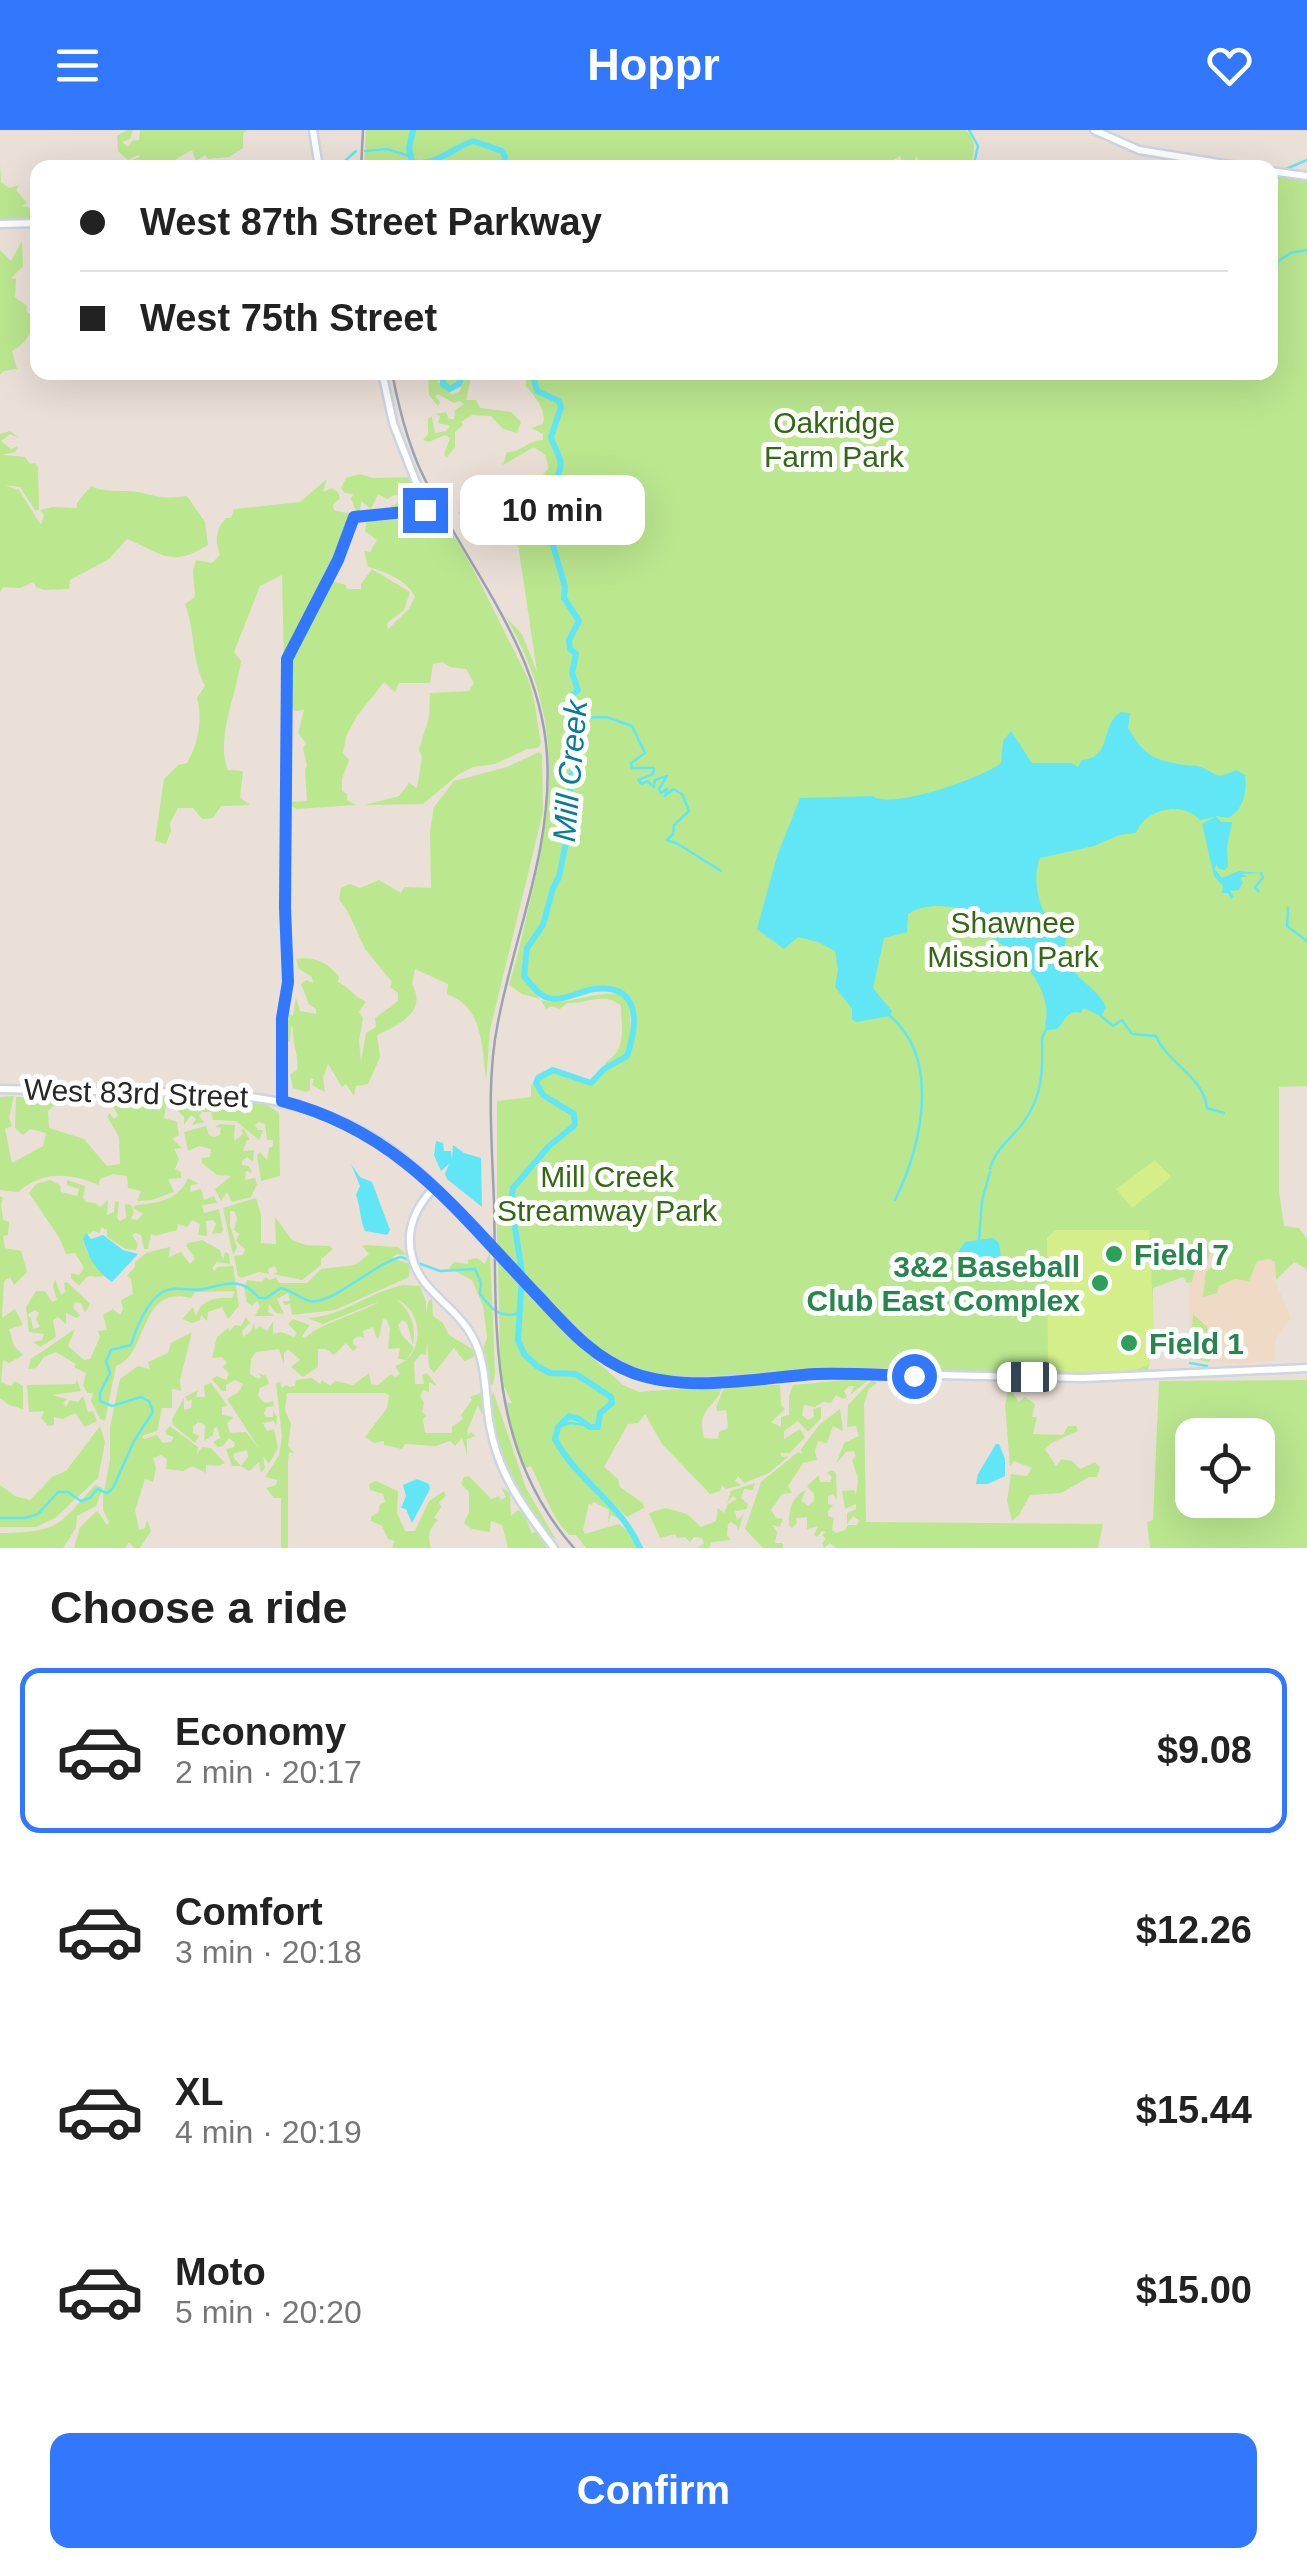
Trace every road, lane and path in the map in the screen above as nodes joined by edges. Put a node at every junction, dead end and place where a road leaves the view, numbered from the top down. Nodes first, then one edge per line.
1 (313, 130) edge
2 (1094, 130) edge
3 (317, 160) edge
4 (1200, 160) edge
5 (1278, 172) edge
6 (1307, 176) edge
7 (30, 223) edge
8 (0, 224) edge
9 (384, 380) edge
10 (0, 1089) edge
11 (282, 1101) junction
12 (435, 1187) junction
13 (1307, 1370) edge
14 (554, 1548) edge

1 - 3 main road
2 - 4 main road
5 - 6 main road
7 - 8 main road
9 - 11 main road
10 - 11 main road, West 83rd Street
11 - 12 main road, West 83rd Street
12 - 13 main road, West 83rd Street, bridge
12 - 14 main road

